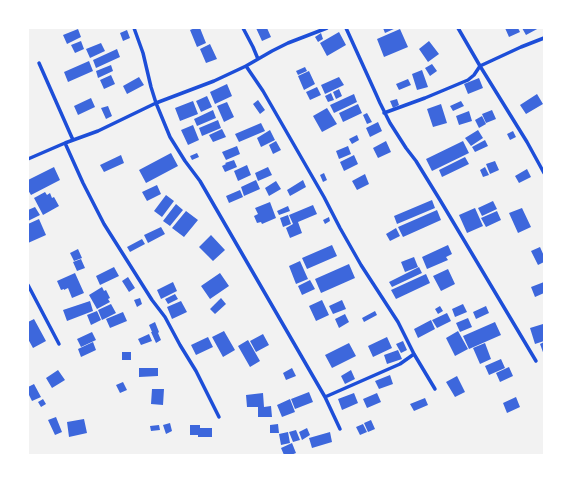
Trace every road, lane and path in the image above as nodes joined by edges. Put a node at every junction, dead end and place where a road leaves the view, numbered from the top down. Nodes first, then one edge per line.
1 (134, 28) edge
2 (243, 28) edge
3 (327, 28) edge
4 (346, 28) edge
5 (458, 28) edge
6 (544, 38) edge
7 (258, 59) junction
8 (39, 63) dead end
9 (246, 66) junction
10 (480, 66) junction
11 (156, 103) junction
12 (384, 113) junction
13 (73, 140) junction
14 (65, 143) junction
15 (28, 159) edge
16 (544, 173) edge
17 (28, 285) edge
18 (59, 344) dead end
19 (414, 354) junction
20 (536, 361) dead end
21 (435, 389) dead end
22 (325, 397) junction
23 (219, 417) dead end
24 (340, 429) dead end

1 - 11 street
2 - 7 street
3 - 7 street
4 - 12 street
5 - 10 street
6 - 10 street
7 - 9 street
8 - 13 street
9 - 11 street
9 - 19 street
10 - 12 street
10 - 16 street
11 - 13 street
11 - 22 street
12 - 20 street
13 - 14 street
14 - 15 street
14 - 23 street
17 - 18 street
19 - 21 street
19 - 22 street
22 - 24 street

